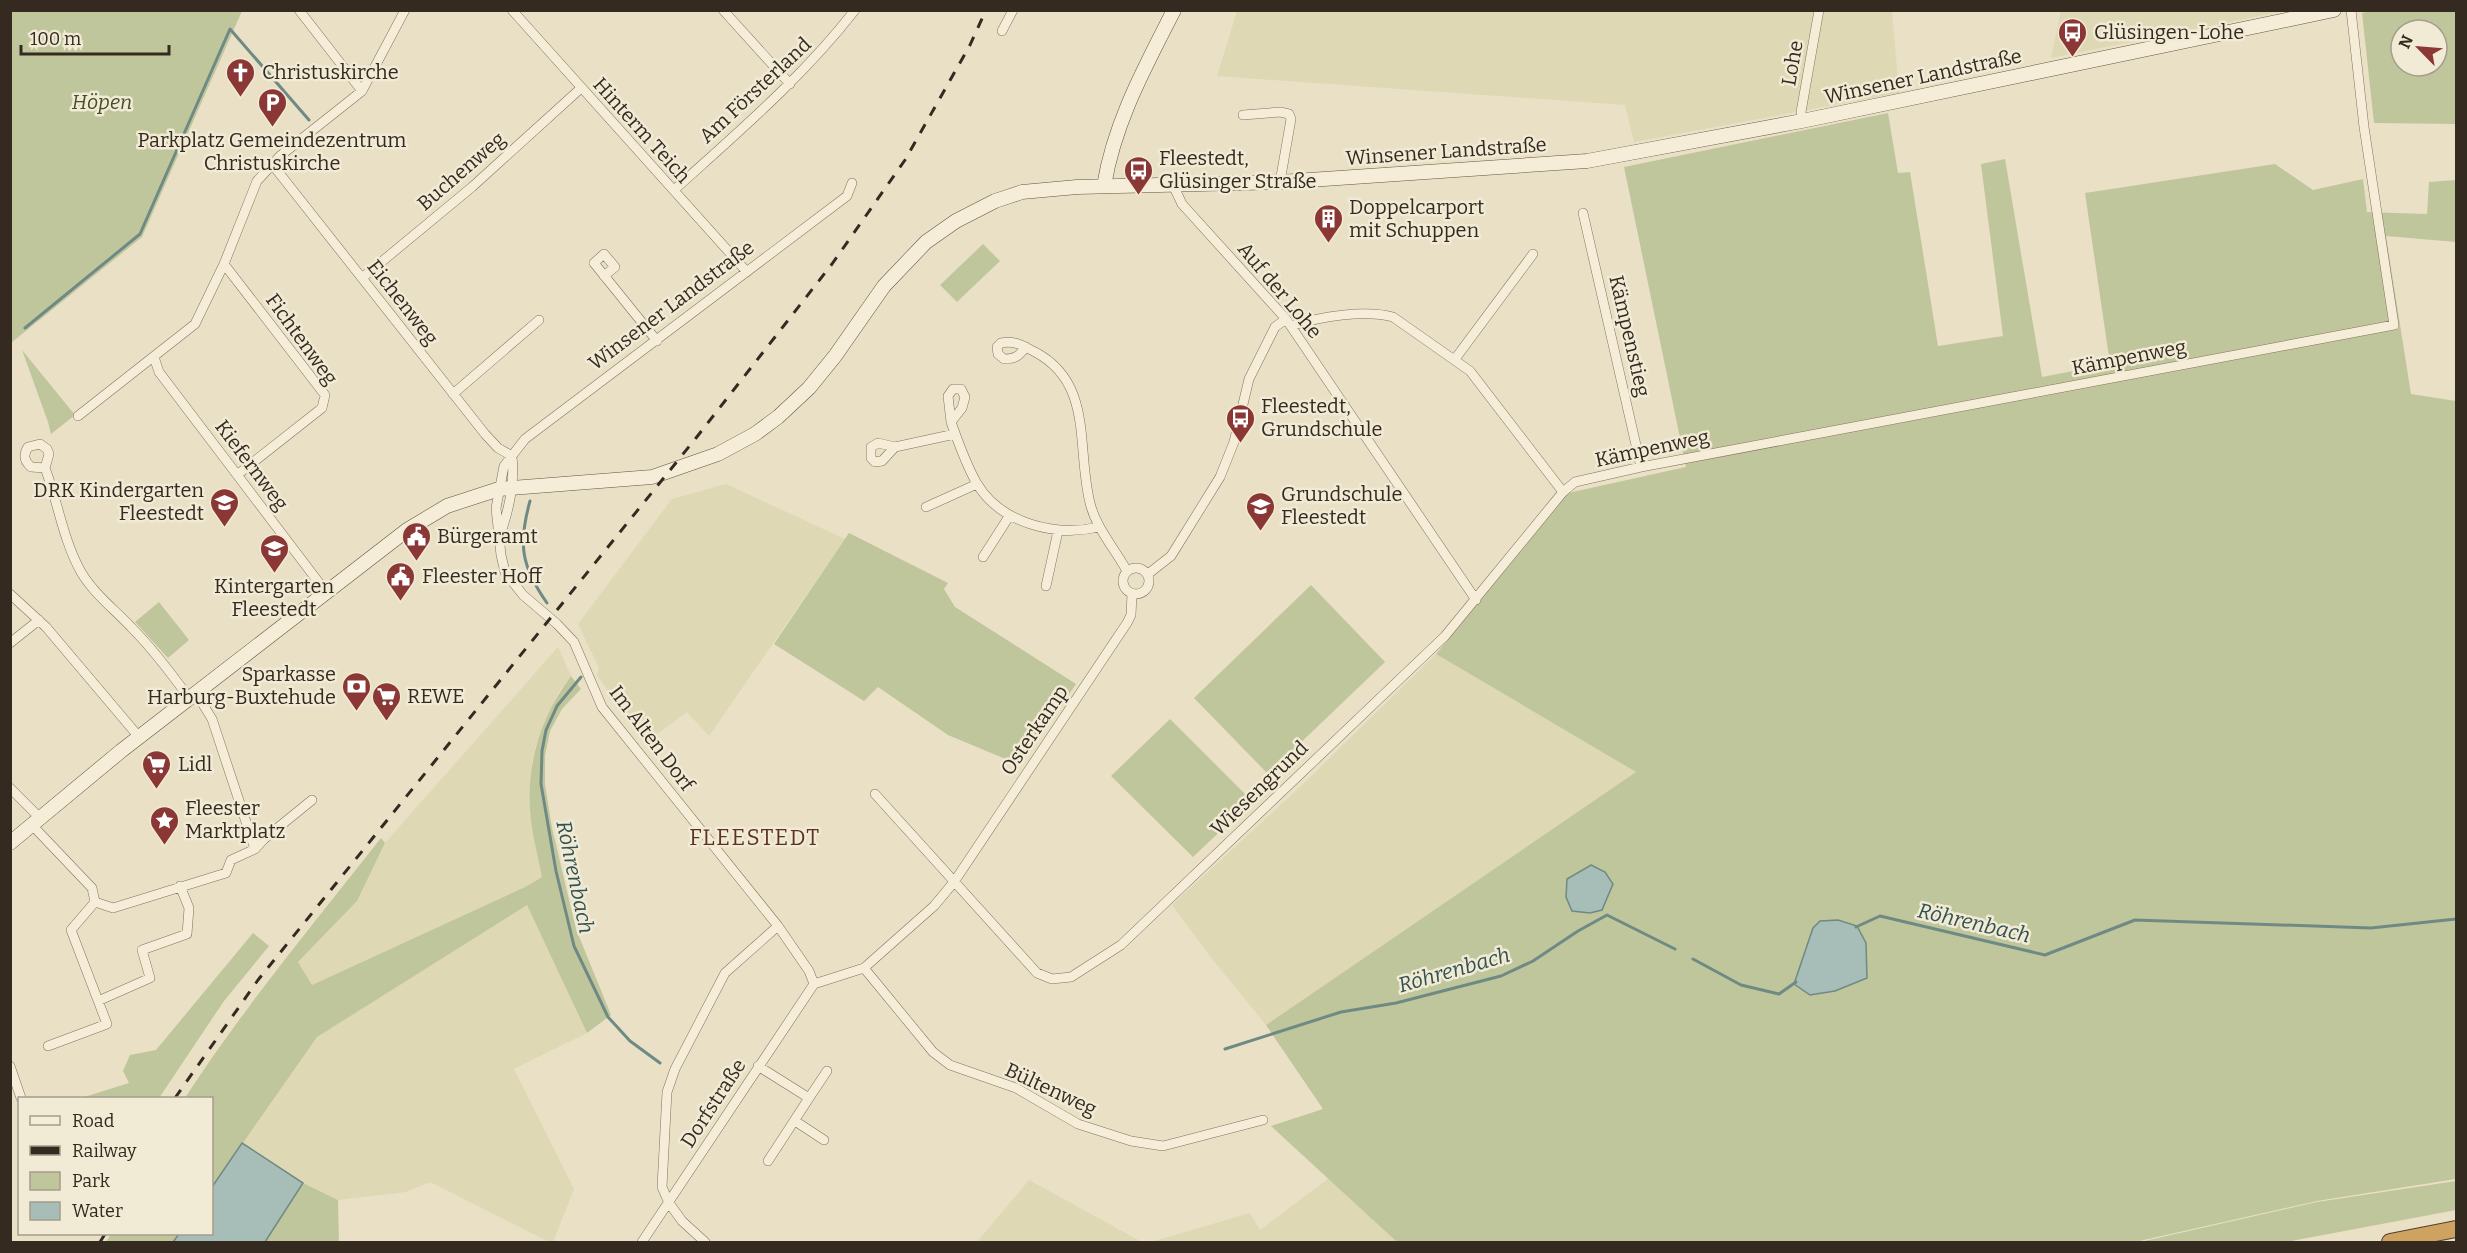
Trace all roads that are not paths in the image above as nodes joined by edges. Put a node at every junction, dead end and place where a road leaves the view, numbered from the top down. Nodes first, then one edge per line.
1 (299, 10) edge
2 (405, 10) edge
3 (512, 10) edge
4 (723, 10) edge
5 (855, 10) edge
6 (1013, 10) edge
7 (1819, 10) edge
8 (2334, 10) edge
9 (2352, 10) edge
10 (1172, 11) edge
11 (1002, 31) dead end
12 (790, 84) junction
13 (580, 89) junction
14 (362, 91) junction
15 (1243, 114) dead end
16 (1802, 121) junction
17 (272, 164) junction
18 (1280, 182) junction
19 (852, 183) dead end
20 (1173, 185) junction
21 (1104, 186) junction
22 (674, 190) junction
23 (1583, 213) dead end
24 (1533, 254) dead end
25 (224, 264) junction
26 (747, 272) junction
27 (604, 276) dead end
28 (362, 278) junction
29 (539, 320) dead end
30 (1288, 322) junction
31 (657, 341) junction
32 (1026, 347) dead end
33 (154, 357) junction
34 (1455, 359) junction
35 (453, 394) junction
36 (78, 416) dead end
37 (951, 422) dead end
38 (955, 434) junction
39 (895, 447) dead end
40 (512, 456) junction
41 (1641, 467) junction
42 (45, 468) dead end
43 (237, 475) junction
44 (977, 484) junction
45 (505, 489) junction
46 (1563, 492) junction
47 (926, 507) dead end
48 (1010, 515) junction
49 (1099, 527) junction
50 (1058, 531) junction
51 (983, 557) dead end
52 (1127, 571) junction
53 (1148, 574) junction
54 (1046, 586) dead end
55 (326, 592) junction
56 (10, 594) edge
57 (1132, 594) junction
58 (1476, 600) junction
59 (39, 620) junction
60 (10, 643) edge
61 (193, 695) junction
62 (139, 737) junction
63 (10, 788) edge
64 (875, 794) dead end
65 (312, 800) dead end
66 (36, 821) junction
67 (10, 843) edge
68 (255, 849) junction
69 (954, 882) junction
70 (180, 886) junction
71 (95, 902) junction
72 (778, 926) junction
73 (864, 968) junction
74 (814, 984) junction
75 (98, 1001) junction
76 (48, 1046) dead end
77 (10, 1066) edge
78 (758, 1066) junction
79 (827, 1071) dead end
80 (21, 1097) edge
81 (809, 1098) junction
82 (1263, 1120) dead end
83 (795, 1121) junction
84 (824, 1140) dead end
85 (768, 1161) dead end
86 (669, 1203) junction
87 (2457, 1230) edge
88 (642, 1242) edge
89 (705, 1242) edge
90 (2390, 1242) edge

1 - 14 street
2 - 14 street
3 - 13 street, Hinterm Teich
4 - 12 street
5 - 12 street, Am Försterland
6 - 11 street
7 - 16 street, Lohe
8 - 16 street, Winsener Landstraße
9 - 41 street, Kämpenweg
10 - 21 street
12 - 22 street, Am Försterland
13 - 22 street, Hinterm Teich
13 - 28 street, Buchenweg
14 - 17 street
15 - 18 street
16 - 18 street, Winsener Landstraße
17 - 25 street
17 - 28 street, Eichenweg
18 - 20 street, Winsener Landstraße
19 - 26 street, Winsener Landstraße
20 - 21 street, Winsener Landstraße
20 - 30 street, Auf der Lohe
21 - 45 street, Winsener Landstraße
22 - 26 street, Hinterm Teich
23 - 41 street, Kämpenstieg
24 - 34 street
25 - 33 street
25 - 43 street, Fichtenweg
26 - 31 street, Winsener Landstraße
27 - 31 street
28 - 35 street, Eichenweg
29 - 35 street
30 - 34 street
30 - 53 street
30 - 58 street, Auf der Lohe
31 - 40 street, Winsener Landstraße
32 - 49 street
33 - 36 street
33 - 43 street, Kiefernweg
34 - 46 street
35 - 40 street, Eichenweg
37 - 38 street
38 - 39 street
38 - 44 street
40 - 45 street, Winsener Landstraße
41 - 46 street, Kämpenweg
42 - 61 street
43 - 55 street, Kiefernweg
44 - 47 street
44 - 48 street
45 - 55 street, Winsener Landstraße
45 - 72 street, Im Alten Dorf
46 - 58 street, Wiesengrund
48 - 50 street
48 - 51 street
49 - 50 street
49 - 52 street
50 - 54 street
52 - 53 street
52 - 57 street, Osterkamp
53 - 57 street
55 - 61 street, Winsener Landstraße
56 - 59 street
57 - 69 street, Osterkamp
58 - 69 street, Wiesengrund
59 - 60 street
59 - 62 street
61 - 62 street, Winsener Landstraße
61 - 68 street
62 - 66 street, Winsener Landstraße
63 - 66 street
64 - 69 street
65 - 68 street
66 - 67 street, Winsener Landstraße
66 - 71 street
68 - 70 street
69 - 73 street, Osterkamp
70 - 71 street
70 - 75 street
71 - 75 street
72 - 74 street, Im Alten Dorf
72 - 86 street
73 - 74 street, Osterkamp
73 - 82 street, Bültenweg
74 - 78 street, Dorfstraße
75 - 76 street
77 - 80 street
78 - 81 street
78 - 86 street, Dorfstraße
79 - 81 street
81 - 83 street
83 - 84 street
83 - 85 street
86 - 88 street, Dorfstraße
86 - 89 street
87 - 90 highway

